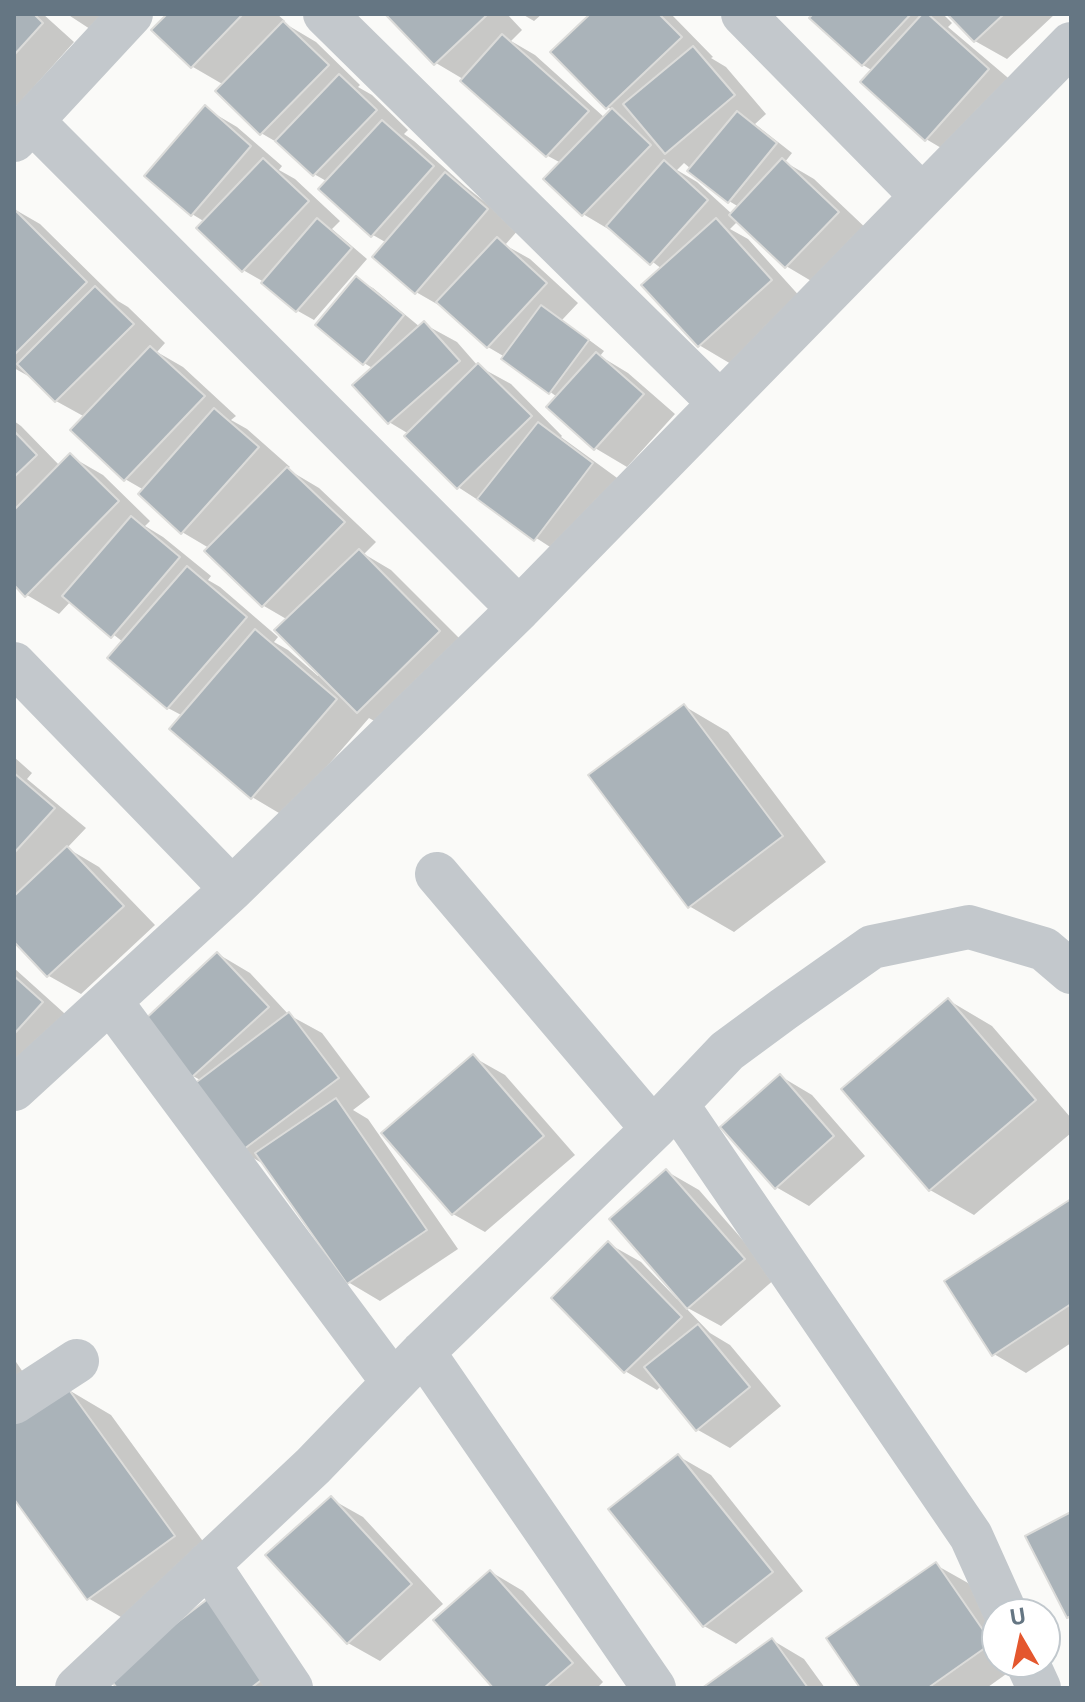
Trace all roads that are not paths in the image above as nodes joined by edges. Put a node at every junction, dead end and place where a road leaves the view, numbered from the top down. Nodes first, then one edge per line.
1 (131, 14) edge
2 (325, 14) edge
3 (743, 14) edge
4 (1071, 44) edge
5 (23, 131) edge
6 (922, 196) junction
7 (720, 403) junction
8 (519, 609) junction
9 (14, 664) edge
10 (437, 874) dead end
11 (232, 889) junction
12 (1071, 972) edge
13 (110, 1001) junction
14 (14, 1089) edge
15 (665, 1117) junction
16 (77, 1361) dead end
17 (408, 1367) junction
18 (14, 1402) edge
19 (208, 1564) junction
20 (999, 1598) edge
21 (77, 1688) edge
22 (291, 1688) edge
23 (654, 1688) edge

1 - 5 street
2 - 7 street
3 - 6 street
4 - 6 street
5 - 8 street
6 - 7 street
7 - 8 street
8 - 11 street
9 - 11 street
10 - 15 street
11 - 13 street
12 - 15 street
13 - 14 street
13 - 17 street
15 - 17 street
15 - 20 street
16 - 18 street
17 - 19 street
17 - 23 street
19 - 21 street
19 - 22 street

